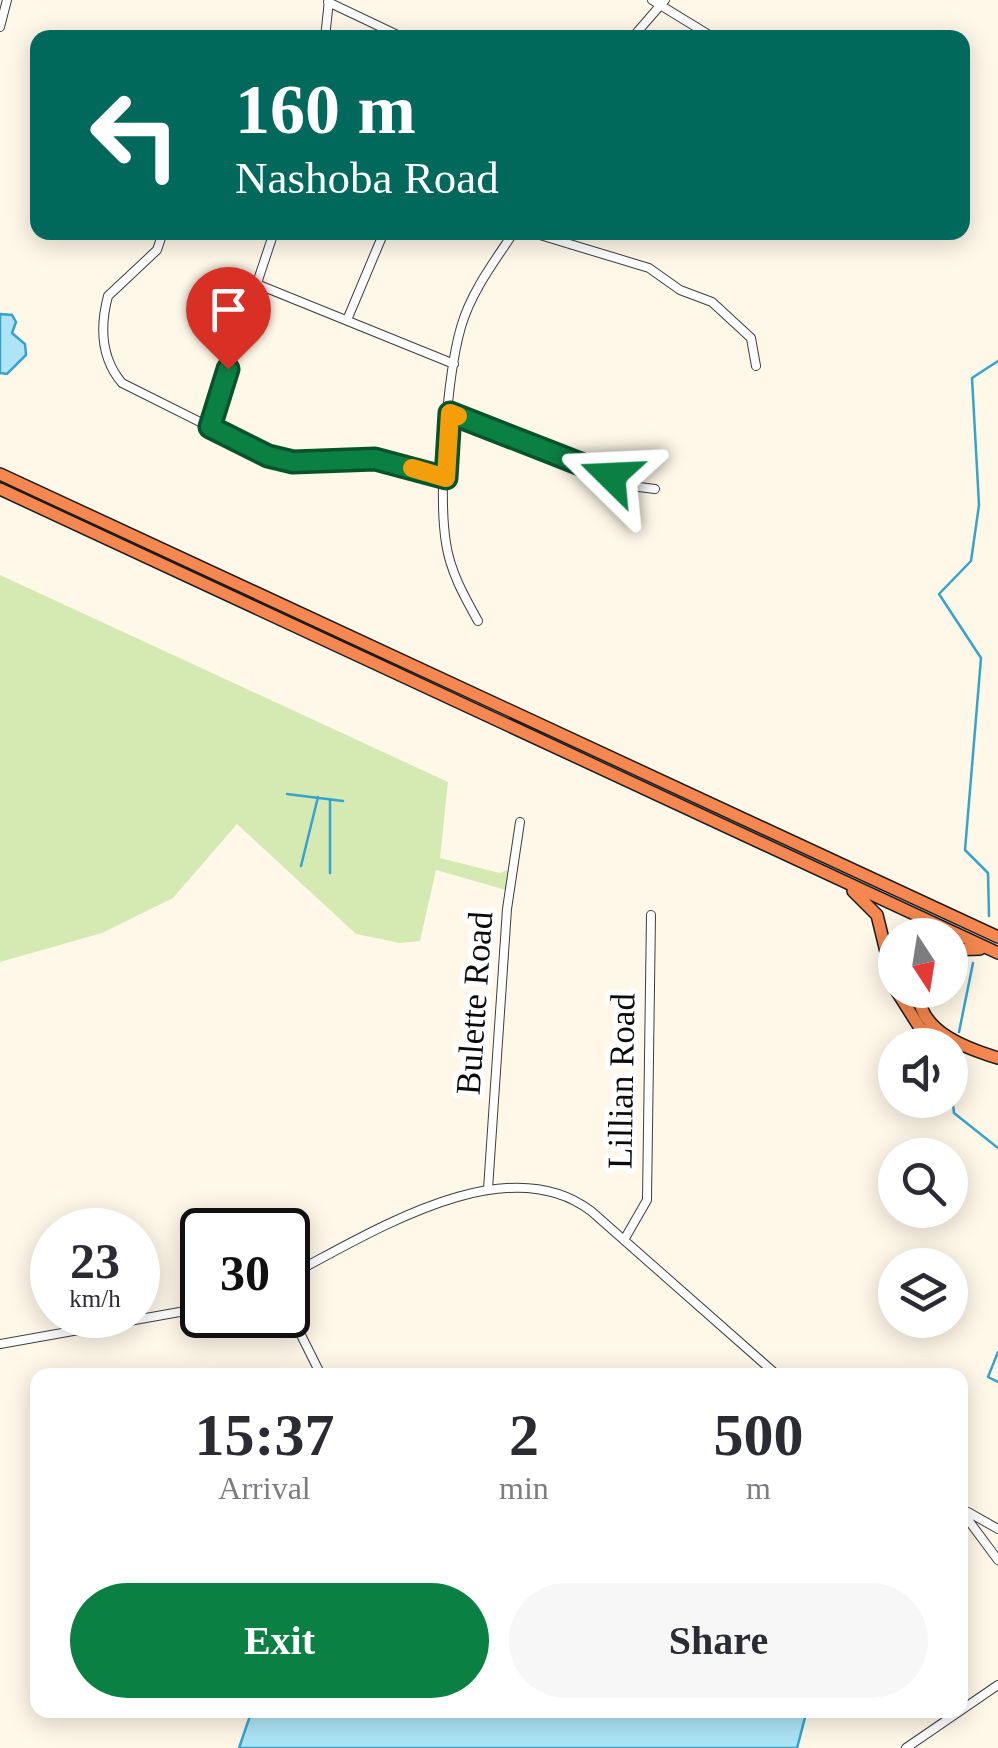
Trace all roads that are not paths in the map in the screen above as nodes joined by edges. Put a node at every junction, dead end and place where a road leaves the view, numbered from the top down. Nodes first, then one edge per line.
1 (7, 0) edge
2 (328, 1) edge
3 (659, 2) edge
4 (0, 27) edge
5 (326, 30) edge
6 (388, 30) edge
7 (638, 30) edge
8 (702, 30) edge
9 (160, 240) edge
10 (271, 240) edge
11 (381, 240) edge
12 (509, 240) edge
13 (556, 240) edge
14 (254, 283) junction
15 (347, 320) junction
16 (454, 364) junction
17 (756, 366) dead end
18 (450, 413) junction
19 (210, 427) junction
20 (0, 474) edge
21 (446, 478) junction
22 (0, 489) edge
23 (655, 489) dead end
24 (478, 621) dead end
25 (520, 822) dead end
26 (834, 876) junction
27 (651, 915) dead end
28 (878, 919) edge
29 (998, 937) edge
30 (968, 951) edge
31 (997, 953) edge
32 (920, 1008) edge
33 (968, 1055) edge
34 (998, 1058) edge
35 (998, 1066) edge
36 (488, 1190) junction
37 (624, 1240) junction
38 (310, 1265) edge
39 (180, 1312) edge
40 (302, 1338) edge
41 (0, 1344) edge
42 (317, 1368) edge
43 (768, 1368) edge
44 (968, 1512) edge
45 (968, 1519) edge
46 (998, 1529) edge
47 (998, 1560) edge
48 (998, 1686) edge
49 (968, 1706) edge
50 (951, 1718) edge
51 (906, 1748) edge

1 - 4 street
2 - 5 street
2 - 6 street
3 - 7 street
3 - 8 street
9 - 19 street
10 - 14 street
11 - 15 street
12 - 16 street
13 - 17 street
14 - 15 street
14 - 19 street
15 - 16 street
16 - 18 street
18 - 21 street
18 - 23 street
19 - 21 street
20 - 29 highway
21 - 24 street
22 - 26 highway
25 - 36 street, Bulette Road
26 - 28 highway
26 - 31 highway
27 - 37 street, Lillian Road
30 - 31 highway
32 - 34 highway
33 - 35 highway
36 - 37 street
36 - 38 street
37 - 43 street
39 - 41 street
40 - 42 street
44 - 46 street
45 - 47 street
48 - 49 street
50 - 51 street

